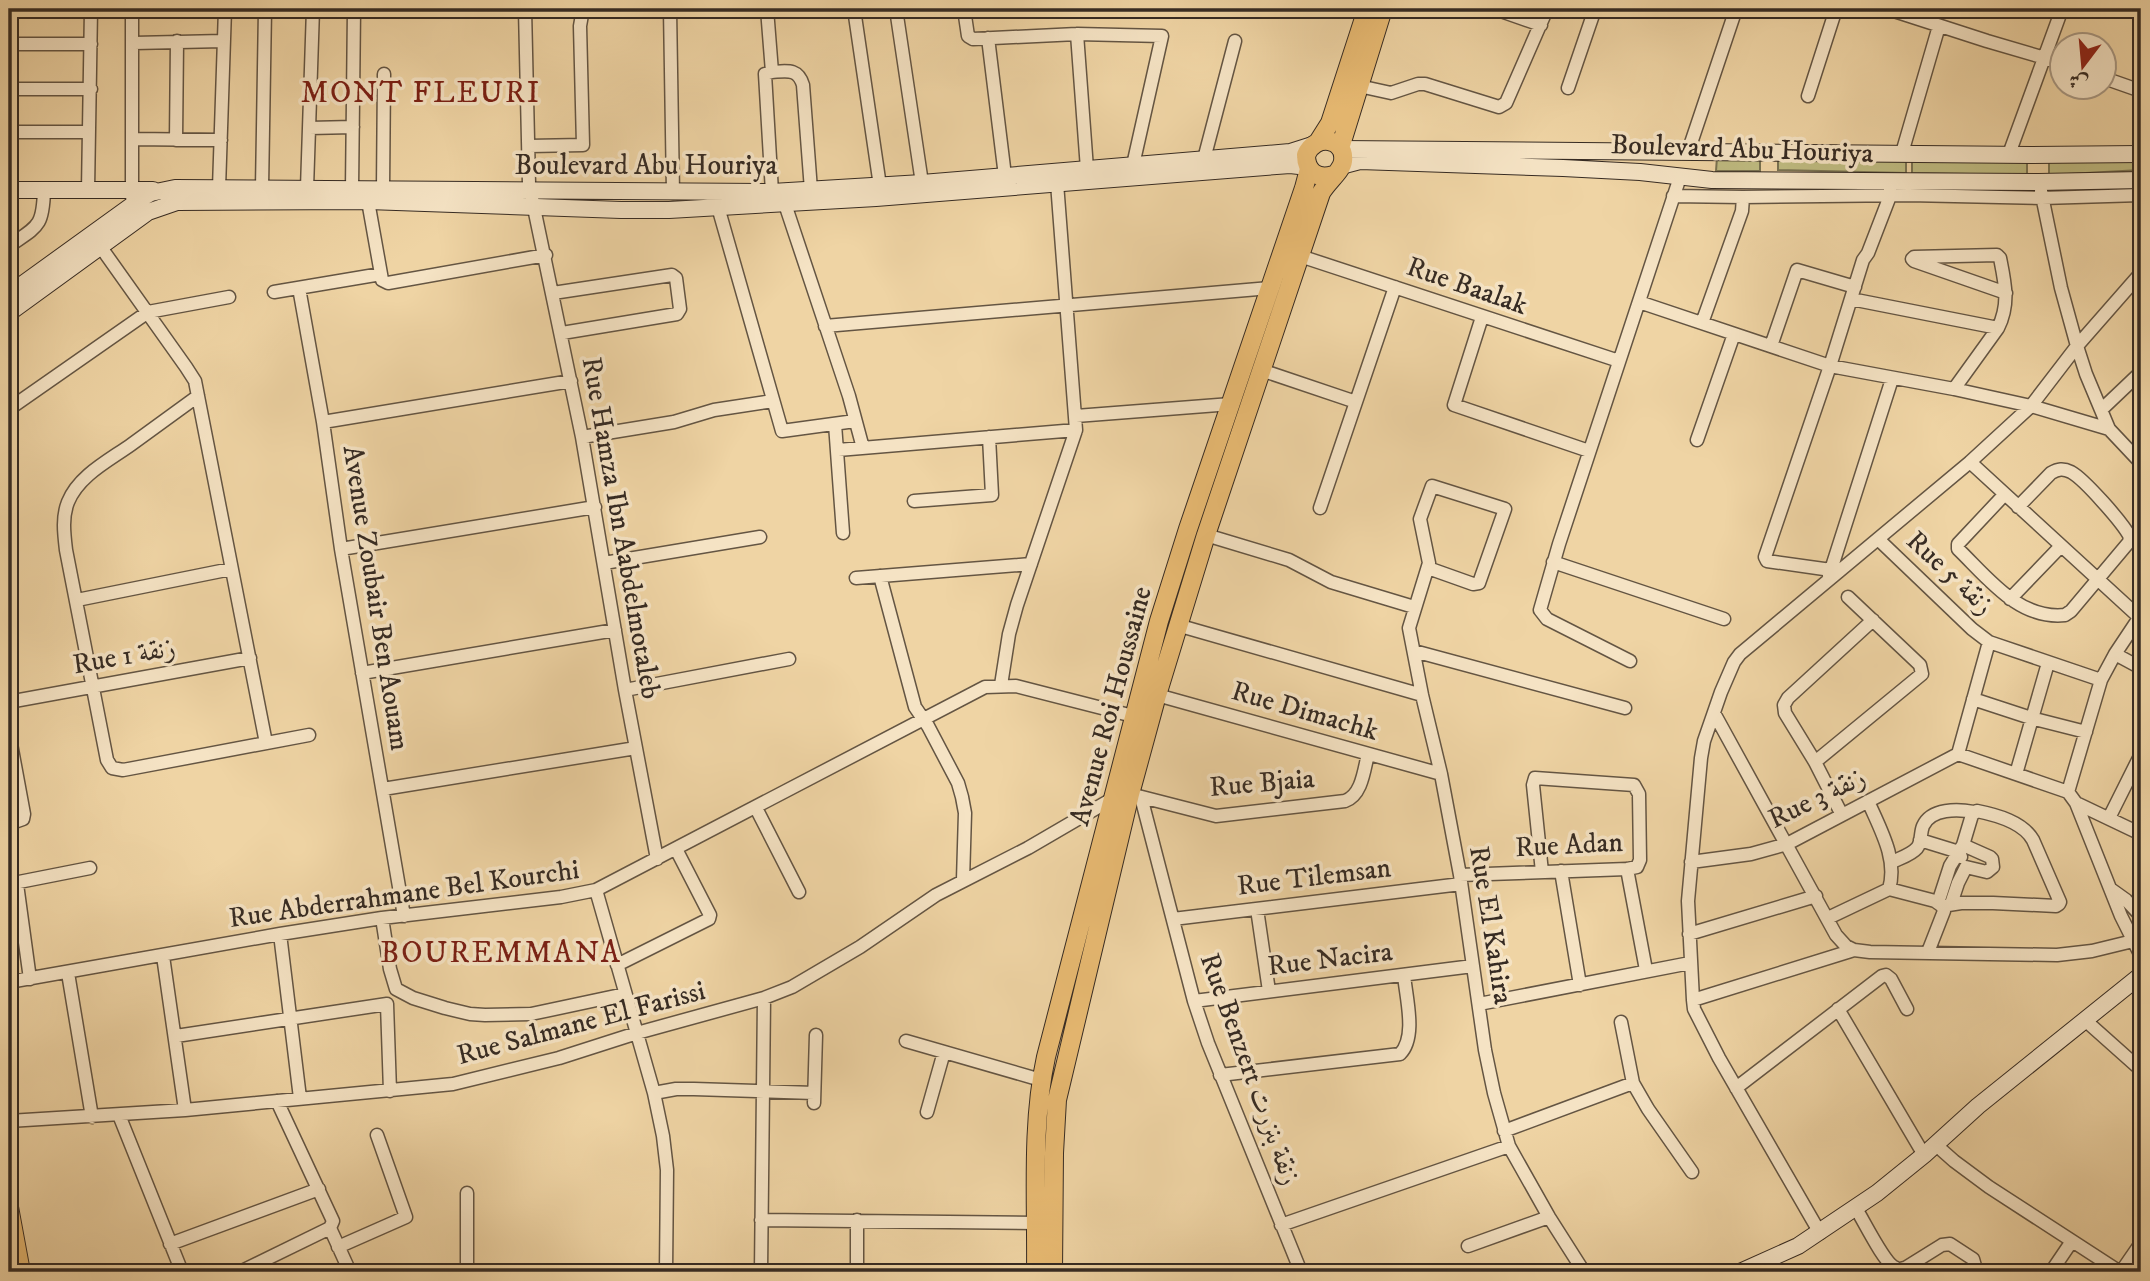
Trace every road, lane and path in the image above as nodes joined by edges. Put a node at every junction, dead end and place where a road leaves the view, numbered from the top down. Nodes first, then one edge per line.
1 (91, 9) edge
2 (132, 9) edge
3 (225, 9) edge
4 (265, 9) edge
5 (313, 9) edge
6 (354, 9) edge
7 (525, 9) edge
8 (583, 9) edge
9 (670, 9) edge
10 (767, 9) edge
11 (854, 9) edge
12 (896, 9) edge
13 (964, 9) edge
14 (1367, 9) edge
15 (1383, 9) edge
16 (1496, 9) edge
17 (1547, 9) edge
18 (1595, 9) edge
19 (1736, 9) edge
20 (1836, 9) edge
21 (1888, 9) edge
22 (2062, 9) edge
23 (1910, 12) edge
24 (1541, 25) junction
25 (1939, 26) junction
26 (1077, 34) junction
27 (988, 38) junction
28 (177, 41) junction
29 (223, 41) junction
30 (1235, 41) dead end
31 (134, 43) junction
32 (9, 44) edge
33 (91, 44) junction
34 (2045, 57) junction
35 (2048, 58) edge
36 (772, 72) junction
37 (384, 74) dead end
38 (2118, 83) edge
39 (1359, 86) junction
40 (1568, 88) dead end
41 (9, 89) edge
42 (91, 89) junction
43 (2141, 91) edge
44 (1808, 96) dead end
45 (353, 127) junction
46 (309, 128) junction
47 (9, 132) edge
48 (89, 132) junction
49 (132, 139) junction
50 (221, 139) junction
51 (176, 140) junction
52 (1315, 143) junction
53 (529, 146) junction
54 (1688, 152) junction
55 (1902, 153) junction
56 (2141, 153) edge
57 (2010, 154) junction
58 (1204, 159) junction
59 (1339, 160) junction
60 (1133, 165) junction
61 (1308, 168) junction
62 (1087, 169) junction
63 (1005, 176) junction
64 (1680, 177) junction
65 (2141, 180) edge
66 (922, 183) junction
67 (1057, 183) junction
68 (880, 186) junction
69 (219, 188) junction
70 (262, 188) junction
71 (307, 188) junction
72 (1885, 188) junction
73 (352, 189) junction
74 (383, 189) junction
75 (9, 190) edge
76 (44, 190) junction
77 (88, 190) junction
78 (160, 190) junction
79 (811, 190) junction
80 (2040, 190) junction
81 (772, 192) junction
82 (673, 193) junction
83 (2141, 195) edge
84 (1674, 196) junction
85 (477, 197) junction
86 (1744, 197) junction
87 (533, 199) junction
88 (368, 201) junction
89 (134, 204) junction
90 (785, 204) junction
91 (718, 207) junction
92 (156, 208) junction
93 (9, 246) edge
94 (100, 246) junction
95 (546, 255) junction
96 (1300, 256) junction
97 (2141, 273) edge
98 (381, 274) junction
99 (1395, 287) junction
100 (299, 288) junction
101 (1270, 288) junction
102 (274, 292) dead end
103 (553, 293) junction
104 (1853, 293) junction
105 (2006, 293) junction
106 (9, 294) edge
107 (229, 298) dead end
108 (1639, 302) junction
109 (1067, 305) junction
110 (148, 312) junction
111 (9, 313) edge
112 (1482, 317) junction
113 (1702, 323) junction
114 (825, 326) junction
115 (1998, 328) junction
116 (562, 333) junction
117 (1734, 334) junction
118 (1771, 346) junction
119 (2077, 346) junction
120 (1619, 361) junction
121 (1830, 366) junction
122 (1261, 370) junction
123 (2140, 377) edge
124 (1892, 379) junction
125 (571, 381) junction
126 (1954, 389) junction
127 (198, 396) junction
128 (773, 401) junction
129 (1356, 402) junction
130 (1231, 404) junction
131 (2031, 406) junction
132 (9, 409) edge
133 (2101, 410) junction
134 (1076, 416) junction
135 (855, 421) junction
136 (323, 422) junction
137 (835, 424) junction
138 (2109, 429) junction
139 (1076, 430) junction
140 (582, 438) junction
141 (989, 438) junction
142 (1697, 440) dead end
143 (863, 448) junction
144 (838, 450) junction
145 (1589, 451) junction
146 (1970, 462) junction
147 (2141, 463) edge
148 (2004, 495) junction
149 (914, 501) dead end
150 (595, 507) junction
151 (1321, 508) dead end
152 (2018, 508) junction
153 (843, 533) dead end
154 (1206, 535) junction
155 (760, 537) dead end
156 (1878, 539) junction
157 (2061, 546) junction
158 (341, 549) junction
159 (1553, 562) junction
160 (604, 563) junction
161 (1031, 564) junction
162 (1428, 568) junction
163 (231, 569) junction
164 (880, 576) junction
165 (1829, 576) junction
166 (856, 578) dead end
167 (2097, 579) junction
168 (1848, 597) dead end
169 (2010, 599) junction
170 (76, 600) junction
171 (1414, 607) junction
172 (2140, 616) edge
173 (1724, 619) dead end
174 (1873, 620) junction
175 (1177, 625) junction
176 (615, 631) junction
177 (1989, 642) junction
178 (1414, 651) junction
179 (2115, 654) junction
180 (250, 657) junction
181 (789, 659) dead end
182 (1630, 661) dead end
183 (2048, 663) junction
184 (2141, 668) edge
185 (362, 673) junction
186 (2101, 680) junction
187 (1001, 685) junction
188 (94, 686) junction
189 (625, 690) junction
190 (1157, 695) junction
191 (1422, 695) junction
192 (1973, 699) junction
193 (11, 702) edge
194 (1625, 708) dead end
195 (1714, 713) junction
196 (1133, 716) junction
197 (2031, 718) junction
198 (923, 719) junction
199 (2086, 732) junction
200 (9, 733) edge
201 (309, 736) dead end
202 (266, 743) junction
203 (636, 748) junction
204 (1368, 754) junction
205 (1958, 754) junction
206 (1815, 762) junction
207 (2139, 762) edge
208 (1441, 774) junction
209 (2016, 774) junction
210 (383, 789) junction
211 (1128, 797) junction
212 (2072, 797) junction
213 (1868, 801) junction
214 (756, 808) junction
215 (1974, 812) junction
216 (1842, 815) junction
217 (2109, 818) junction
218 (9, 824) edge
219 (2141, 834) edge
220 (1920, 840) junction
221 (1787, 844) junction
222 (1961, 848) junction
223 (676, 849) junction
224 (657, 859) junction
225 (1691, 862) junction
226 (1892, 862) junction
227 (1633, 867) junction
228 (1966, 867) junction
229 (90, 868) dead end
230 (1561, 870) junction
231 (1542, 872) junction
232 (1460, 879) junction
233 (963, 880) junction
234 (1889, 889) junction
235 (596, 890) junction
236 (2112, 891) junction
237 (799, 892) dead end
238 (1816, 896) junction
239 (1944, 904) junction
240 (1257, 909) junction
241 (404, 916) junction
242 (2141, 916) edge
243 (382, 918) junction
244 (1828, 918) junction
245 (1172, 919) junction
246 (280, 934) junction
247 (1689, 934) junction
248 (2133, 941) junction
249 (1854, 950) junction
250 (1928, 952) junction
251 (163, 956) junction
252 (2141, 956) edge
253 (1690, 963) junction
254 (617, 965) junction
255 (1473, 966) junction
256 (1646, 970) junction
257 (68, 973) junction
258 (1404, 975) junction
259 (2141, 975) edge
260 (30, 979) junction
261 (9, 982) edge
262 (1580, 985) junction
263 (396, 989) junction
264 (1269, 991) junction
265 (625, 994) junction
266 (764, 998) junction
267 (1693, 1000) junction
268 (1194, 1001) junction
269 (387, 1004) junction
270 (1479, 1004) junction
271 (1838, 1009) junction
272 (1908, 1009) dead end
273 (290, 1020) junction
274 (2086, 1021) junction
275 (1620, 1022) dead end
276 (637, 1033) junction
277 (816, 1035) dead end
278 (176, 1036) junction
279 (906, 1041) dead end
280 (944, 1052) junction
281 (2141, 1070) edge
282 (1220, 1075) junction
283 (1041, 1080) junction
284 (1633, 1083) junction
285 (1736, 1088) junction
286 (390, 1091) junction
287 (764, 1092) junction
288 (654, 1093) junction
289 (300, 1098) junction
290 (277, 1101) junction
291 (185, 1110) junction
292 (927, 1112) dead end
293 (119, 1115) junction
294 (92, 1117) junction
295 (9, 1121) edge
296 (1504, 1131) junction
297 (377, 1135) dead end
298 (1509, 1146) junction
299 (1930, 1150) junction
300 (1692, 1172) dead end
301 (319, 1189) junction
302 (467, 1193) dead end
303 (9, 1207) edge
304 (1855, 1207) junction
305 (1549, 1217) junction
306 (761, 1220) junction
307 (857, 1220) junction
308 (1037, 1223) junction
309 (1281, 1225) junction
310 (330, 1228) junction
311 (1820, 1233) junction
312 (2072, 1241) junction
313 (2141, 1242) edge
314 (170, 1244) junction
315 (1468, 1246) dead end
316 (338, 1247) junction
317 (21, 1272) edge
318 (182, 1272) edge
319 (240, 1272) edge
320 (349, 1272) edge
321 (467, 1272) edge
322 (666, 1272) edge
323 (761, 1272) edge
324 (857, 1272) edge
325 (1036, 1272) edge
326 (1053, 1272) edge
327 (1301, 1272) edge
328 (1584, 1272) edge
329 (1740, 1272) edge
330 (1973, 1272) edge
331 (2051, 1272) edge
332 (2121, 1272) edge

1 - 33 street
2 - 31 street
3 - 29 street
4 - 70 street
5 - 46 street
6 - 45 street
7 - 53 street, Rue Hamza Ibn Aabdelmotaleb
8 - 53 street
9 - 82 street
10 - 36 street
11 - 68 street
12 - 66 street
13 - 27 street
14 - 52 main road
15 - 39 main road, Avenue Roi Houssaine
16 - 24 street
17 - 24 street
18 - 40 street
19 - 54 street
20 - 44 street
21 - 23 street
22 - 34 street
23 - 25 street
24 - 39 street
25 - 34 street
25 - 55 street
26 - 27 street
26 - 60 street
26 - 62 street
27 - 63 street
28 - 29 street
28 - 31 street
28 - 51 street
29 - 50 street
30 - 58 street
31 - 49 street
32 - 33 street
33 - 42 street
34 - 35 street
34 - 57 street
36 - 79 street
36 - 81 street
37 - 74 street
38 - 43 street
39 - 59 main road, Avenue Roi Houssaine
41 - 42 street
42 - 48 street
45 - 46 street
45 - 73 street
46 - 71 street
47 - 48 street
48 - 77 street
49 - 51 street
49 - 89 street
50 - 51 street
50 - 69 street
52 - 58 main road, Boulevard Abu Houriya
52 - 59 main road
52 - 61 main road
53 - 87 street, Rue Hamza Ibn Aabdelmotaleb
54 - 55 main road, Boulevard Abu Houriya
54 - 59 main road, Boulevard Abu Houriya
55 - 57 main road, Boulevard Abu Houriya
56 - 57 main road, Boulevard Abu Houriya
58 - 60 main road, Boulevard Abu Houriya
59 - 61 main road
59 - 64 main road, Boulevard Abu Houriya
59 - 96 main road, Avenue Roi Houssaine
60 - 62 main road, Boulevard Abu Houriya
61 - 67 main road, Boulevard Abu Houriya
61 - 101 main road, Avenue Roi Houssaine
62 - 63 main road, Boulevard Abu Houriya
63 - 66 main road, Boulevard Abu Houriya
64 - 72 main road, Boulevard Abu Houriya
64 - 84 street
65 - 80 main road, Boulevard Abu Houriya
66 - 68 main road, Boulevard Abu Houriya
67 - 90 main road, Boulevard Abu Houriya
67 - 109 street
68 - 79 main road, Boulevard Abu Houriya
69 - 70 main road, Boulevard Abu Houriya
69 - 78 main road, Boulevard Abu Houriya
70 - 71 main road, Boulevard Abu Houriya
71 - 73 main road, Boulevard Abu Houriya
72 - 80 main road, Boulevard Abu Houriya
72 - 86 street
72 - 104 street
73 - 74 main road, Boulevard Abu Houriya
74 - 85 main road, Boulevard Abu Houriya
75 - 76 main road, Boulevard Abu Houriya
76 - 77 main road, Boulevard Abu Houriya
76 - 93 street
77 - 89 main road, Boulevard Abu Houriya
78 - 89 main road, Boulevard Abu Houriya
78 - 92 main road
79 - 81 main road, Boulevard Abu Houriya
80 - 83 street
80 - 119 street
81 - 82 main road, Boulevard Abu Houriya
82 - 87 main road, Boulevard Abu Houriya
84 - 86 street
84 - 108 street
85 - 87 main road, Boulevard Abu Houriya
85 - 88 main road, Boulevard Abu Houriya
86 - 113 street
87 - 91 main road, Boulevard Abu Houriya
87 - 95 street, Rue Hamza Ibn Aabdelmotaleb
88 - 92 main road, Boulevard Abu Houriya
88 - 98 street
89 - 92 main road, Boulevard Abu Houriya
89 - 94 main road, Boulevard Abu Houriya
89 - 106 main road, Boulevard Abu Houriya
90 - 91 main road, Boulevard Abu Houriya
90 - 114 street
91 - 128 street
94 - 110 street
94 - 111 main road, Boulevard Abu Houriya
95 - 98 street
95 - 103 street, Rue Hamza Ibn Aabdelmotaleb
96 - 99 street, Rue Baalak
96 - 122 main road, Avenue Roi Houssaine
97 - 119 street
98 - 100 street
99 - 112 street, Rue Baalak
99 - 129 street
100 - 102 street
100 - 136 street, Avenue Zoubair Ben Aouam
101 - 109 street
101 - 130 main road, Avenue Roi Houssaine
103 - 116 street, Rue Hamza Ibn Aabdelmotaleb
103 - 116 street
104 - 115 street
104 - 118 street
104 - 121 street
105 - 105 street
105 - 115 street
107 - 110 street
108 - 113 street
108 - 120 street
109 - 114 street
109 - 134 street
110 - 127 street
110 - 132 street
112 - 120 street, Rue Baalak
112 - 145 street
113 - 117 street
114 - 135 street
115 - 126 street
116 - 125 street, Rue Hamza Ibn Aabdelmotaleb
117 - 118 street
117 - 142 street
118 - 121 street
119 - 131 street
119 - 133 street
120 - 145 street
121 - 124 street
121 - 165 street
122 - 129 street
122 - 154 main road, Avenue Roi Houssaine
123 - 133 street
124 - 126 street
124 - 165 street
125 - 136 street
125 - 140 street, Rue Hamza Ibn Aabdelmotaleb
126 - 131 street
127 - 163 street
127 - 170 street
128 - 137 street
128 - 140 street
129 - 151 street
130 - 134 street
130 - 196 main road, Avenue Roi Houssaine
131 - 138 street
131 - 146 street
133 - 138 street
134 - 139 street
135 - 137 street
135 - 143 street
136 - 158 street, Avenue Zoubair Ben Aouam
137 - 144 street
138 - 147 street
139 - 141 street
139 - 161 street
140 - 150 street, Rue Hamza Ibn Aabdelmotaleb
141 - 143 street
141 - 149 street
143 - 144 street
144 - 153 street
145 - 159 street
146 - 148 street
146 - 156 street
148 - 152 street
148 - 169 street
150 - 158 street
150 - 160 street, Rue Hamza Ibn Aabdelmotaleb
152 - 157 street
152 - 167 street
154 - 171 street
154 - 175 main road, Avenue Roi Houssaine
155 - 160 street
156 - 165 street
156 - 177 street, Rue 5 زنقة
157 - 167 street
157 - 169 street
158 - 185 street, Avenue Zoubair Ben Aouam
159 - 173 street
159 - 182 street
160 - 176 street, Rue Hamza Ibn Aabdelmotaleb
161 - 164 street
161 - 187 street
162 - 162 street
162 - 171 street, Rue El Kahira
163 - 170 street
163 - 180 street
164 - 166 street
164 - 198 street
165 - 195 street
167 - 169 street
167 - 172 street
168 - 174 street
170 - 188 street
171 - 178 street, Rue El Kahira
172 - 179 street
174 - 206 street
174 - 206 street
175 - 190 main road, Avenue Roi Houssaine
175 - 191 street
176 - 185 street
176 - 189 street, Rue Hamza Ibn Aabdelmotaleb
177 - 183 street, Rue 5 زنقة
177 - 192 street, Rue 5 زنقة
178 - 191 street, Rue El Kahira
178 - 194 street
179 - 184 street
179 - 186 street
180 - 188 street, Rue 1 زنقة
180 - 202 street
181 - 189 street
183 - 186 street, Rue 5 زنقة
183 - 197 street
185 - 210 street, Avenue Zoubair Ben Aouam
186 - 199 street
187 - 196 street, Rue Abderrahmane Bel Kourchi
187 - 198 street, Rue Abderrahmane Bel Kourchi
188 - 193 street, Rue 1 زنقة
188 - 202 street
189 - 203 street, Rue Hamza Ibn Aabdelmotaleb
190 - 204 street, Rue Dimachk
190 - 211 main road, Avenue Roi Houssaine
191 - 208 street, Rue El Kahira
192 - 197 street
192 - 205 street, Rue 5 زنقة
195 - 221 street
195 - 225 street
196 - 211 main road, Avenue Roi Houssaine
197 - 199 street
197 - 209 street
198 - 214 street, Rue Abderrahmane Bel Kourchi
198 - 233 street
199 - 212 street
200 - 218 street
201 - 202 street
203 - 210 street
203 - 224 street, Rue Hamza Ibn Aabdelmotaleb
204 - 208 street, Rue Dimachk
204 - 211 street, Rue Bjaia
205 - 209 street
205 - 213 street, Rue 3 زنقة
206 - 216 street
207 - 217 street
208 - 232 street, Rue El Kahira
209 - 212 street
210 - 241 street, Avenue Zoubair Ben Aouam
211 - 233 street, Rue Salmane El Farissi
211 - 245 street, Rue Benzert زنقة بنزرت
211 - 283 main road, Avenue Roi Houssaine
211 - 326 main road, Avenue Roi Houssaine
212 - 217 street
212 - 236 street
213 - 216 street, Rue 3 زنقة
213 - 226 street
214 - 223 street, Rue Abderrahmane Bel Kourchi
214 - 237 street
215 - 220 street
215 - 222 street
215 - 239 street
216 - 221 street, Rue 3 زنقة
217 - 219 street
220 - 222 street
220 - 226 street
221 - 225 street, Rue 3 زنقة
221 - 238 street
222 - 228 street
222 - 228 street
222 - 239 street
223 - 224 street, Rue Abderrahmane Bel Kourchi
223 - 254 street
224 - 235 street, Rue Abderrahmane Bel Kourchi
225 - 247 street
226 - 234 street
227 - 230 street, Rue Adan
227 - 231 street
227 - 256 street
228 - 239 street
229 - 260 street
230 - 231 street, Rue Adan
230 - 262 street
231 - 232 street, Rue Adan
232 - 240 street, Rue Tilemsan
232 - 255 street, Rue El Kahira
233 - 266 street, Rue Salmane El Farissi
234 - 239 street
234 - 244 street
235 - 241 street, Rue Abderrahmane Bel Kourchi
235 - 254 street
236 - 242 street
236 - 248 street
238 - 244 street
238 - 247 street
239 - 250 street
240 - 245 street, Rue Tilemsan
240 - 264 street
241 - 243 street, Rue Abderrahmane Bel Kourchi
243 - 246 street, Rue Abderrahmane Bel Kourchi
243 - 263 street
244 - 249 street
245 - 268 street, Rue Benzert زنقة بنزرت
246 - 251 street, Rue Abderrahmane Bel Kourchi
246 - 273 street
247 - 253 street
248 - 250 street
248 - 252 street
249 - 250 street
249 - 267 street
251 - 257 street, Rue Abderrahmane Bel Kourchi
251 - 278 street
253 - 256 street
253 - 267 street
254 - 265 street
255 - 258 street, Rue Nacira
255 - 270 street, Rue El Kahira
256 - 262 street
257 - 260 street, Rue Abderrahmane Bel Kourchi
257 - 294 street
258 - 264 street, Rue Nacira
258 - 282 street
259 - 274 main road
260 - 261 street, Rue Abderrahmane Bel Kourchi
262 - 270 street
263 - 265 street
263 - 269 street
264 - 268 street, Rue Nacira
265 - 276 street
266 - 276 street, Rue Salmane El Farissi
266 - 287 street
267 - 285 street
268 - 282 street, Rue Benzert زنقة بنزرت
269 - 273 street
269 - 286 street
270 - 296 street, Rue El Kahira
271 - 272 street
271 - 285 street
271 - 299 street
273 - 278 street
273 - 289 street
274 - 281 street
274 - 299 main road
275 - 284 street
276 - 286 street, Rue Salmane El Farissi
276 - 288 street
277 - 287 street
278 - 291 street
279 - 280 street
280 - 283 street
280 - 292 street
282 - 309 street, Rue Benzert زنقة بنزرت
283 - 308 main road, Avenue Roi Houssaine
284 - 296 street
284 - 300 street
285 - 311 street
286 - 289 street, Rue Salmane El Farissi
287 - 288 street
287 - 306 street
288 - 322 street
289 - 290 street, Rue Salmane El Farissi
290 - 291 street, Rue Salmane El Farissi
290 - 301 street
291 - 293 street, Rue Salmane El Farissi
293 - 294 street, Rue Salmane El Farissi
293 - 314 street
294 - 295 street, Rue Salmane El Farissi
296 - 298 street, Rue El Kahira
297 - 316 street
298 - 305 street, Rue El Kahira
298 - 309 street
299 - 304 main road
299 - 312 street
301 - 310 street
301 - 314 street
302 - 321 street
303 - 317 main road
304 - 311 main road
304 - 330 street
305 - 315 street
305 - 328 street, Rue El Kahira
306 - 307 street
306 - 323 street
307 - 308 street
307 - 324 street
308 - 325 main road, Avenue Roi Houssaine
309 - 327 street, Rue Benzert زنقة بنزرت
310 - 316 street
310 - 319 street
311 - 329 main road
312 - 331 street
312 - 332 street
313 - 332 street
314 - 318 street
316 - 320 street

